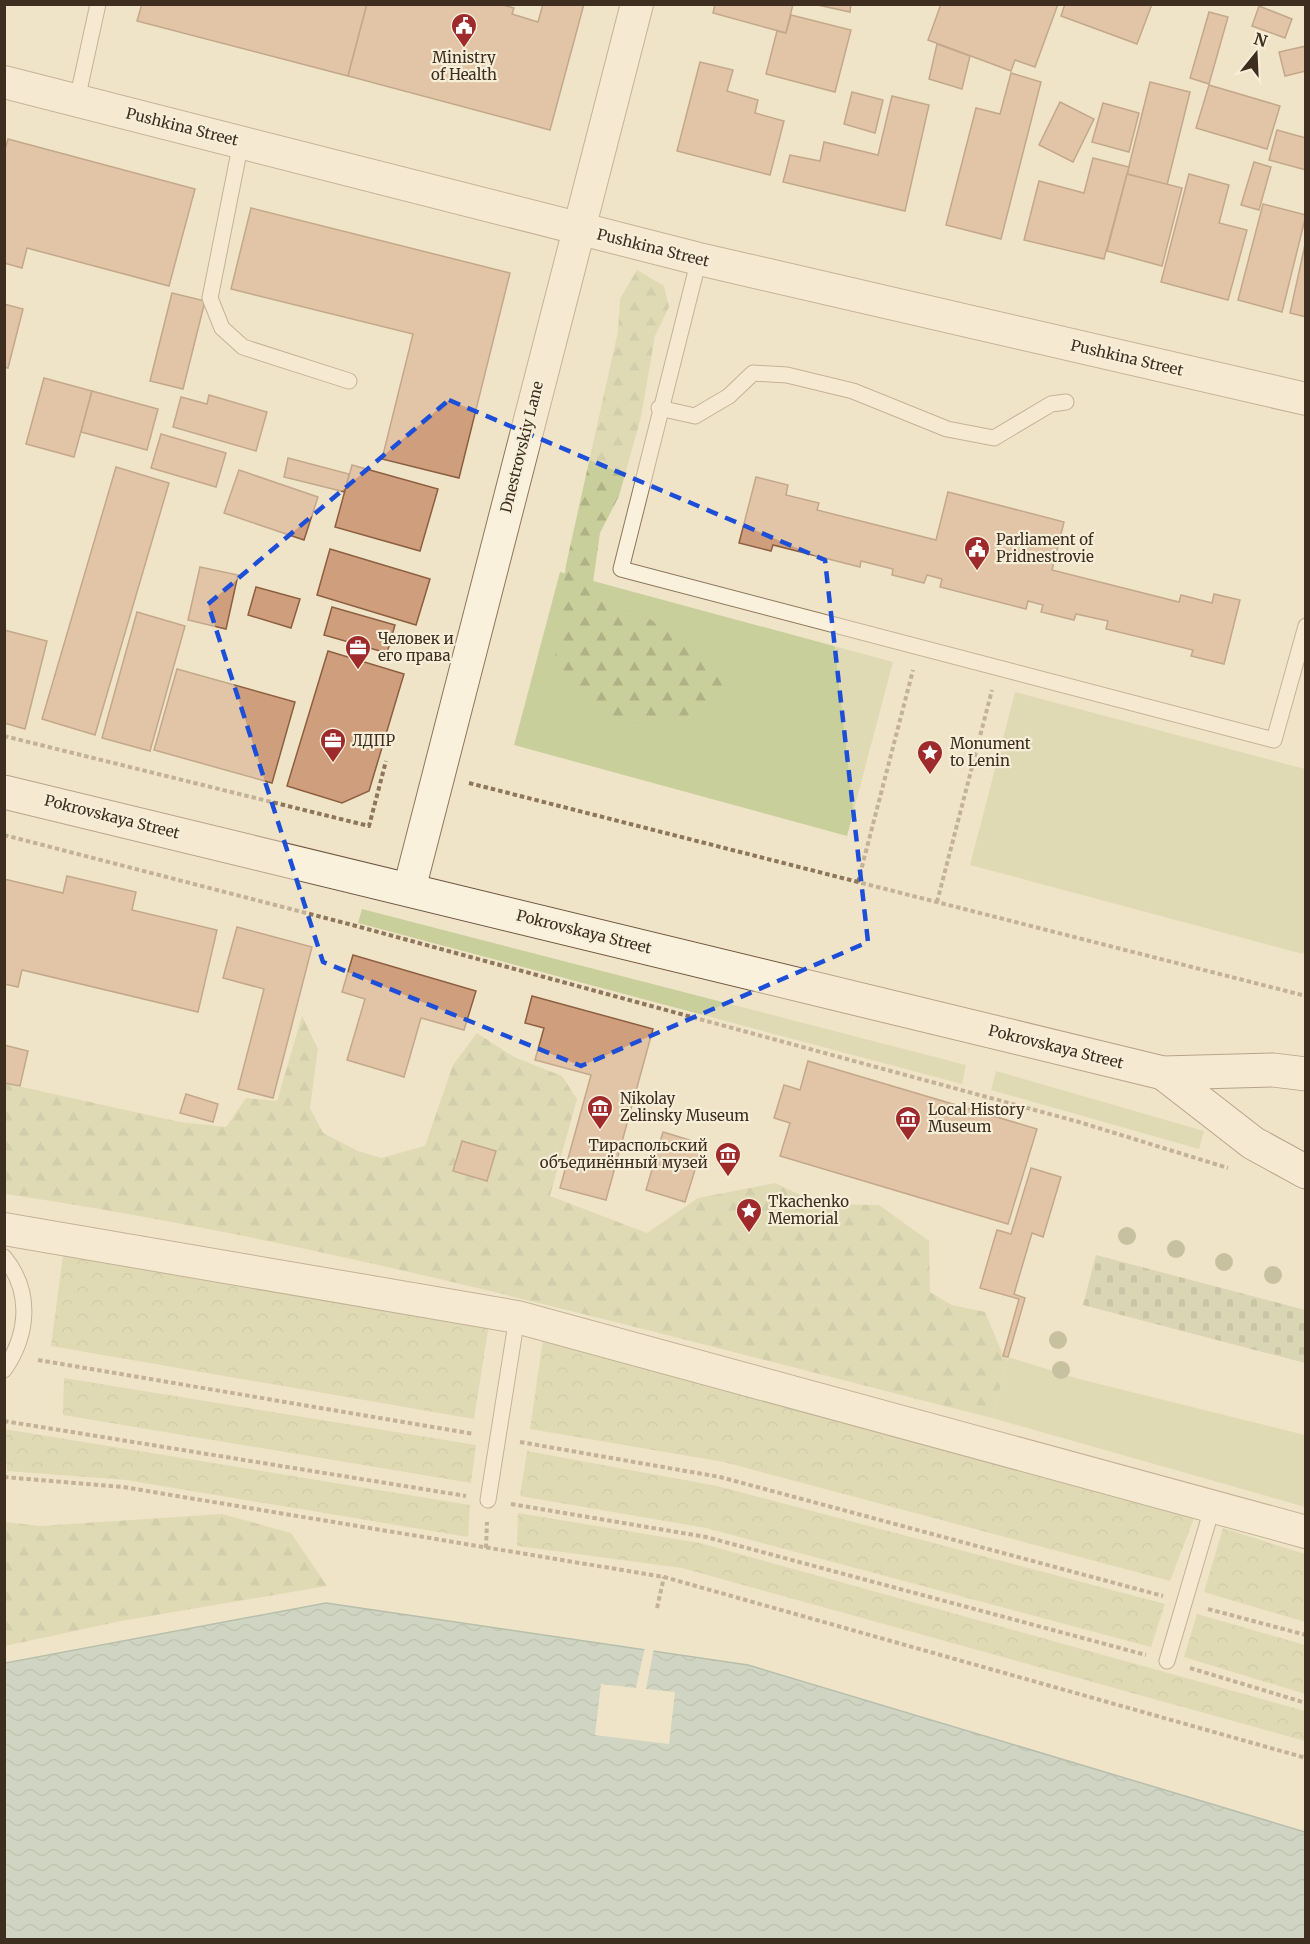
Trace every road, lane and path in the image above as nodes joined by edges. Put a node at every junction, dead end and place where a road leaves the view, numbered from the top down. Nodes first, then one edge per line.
1 (98, 4) edge
2 (637, 4) edge
3 (4, 82) edge
4 (77, 100) junction
5 (241, 142) junction
6 (577, 229) junction
7 (699, 259) junction
8 (349, 381) dead end
9 (1305, 399) edge
10 (1066, 402) dead end
11 (659, 408) junction
12 (1305, 626) edge
13 (918, 648) junction
14 (998, 669) junction
15 (4, 736) edge
16 (386, 761) dead end
17 (469, 783) dead end
18 (4, 792) edge
19 (4, 835) edge
20 (858, 882) junction
21 (409, 890) junction
22 (937, 902) junction
23 (1305, 996) edge
24 (1163, 1073) junction
25 (1305, 1074) edge
26 (1233, 1169) dead end
27 (1305, 1172) edge
28 (4, 1229) edge
29 (4, 1257) edge
30 (517, 1317) junction
31 (14, 1356) junction
32 (4, 1370) edge
33 (4, 1421) edge
34 (497, 1438) junction
35 (4, 1477) edge
36 (488, 1500) junction
37 (1213, 1505) junction
38 (1305, 1532) edge
39 (664, 1576) junction
40 (1184, 1602) junction
41 (657, 1608) dead end
42 (1305, 1635) edge
43 (1167, 1661) junction
44 (1305, 1703) edge
45 (1305, 1758) edge

1 - 4 lane
2 - 6 street, Dnestrovskiy Lane
3 - 4 street, Pushkina Street
4 - 5 street, Pushkina Street
5 - 6 street, Pushkina Street
5 - 8 lane
6 - 7 street, Pushkina Street
6 - 21 street, Dnestrovskiy Lane
7 - 9 street, Pushkina Street
7 - 11 lane
10 - 11 lane
11 - 13 lane
12 - 14 lane
13 - 14 lane
13 - 20 path
14 - 22 path
15 - 16 path
17 - 20 path
18 - 21 main road, Pokrovskaya Street
19 - 26 path
20 - 22 path
21 - 24 main road, Pokrovskaya Street
22 - 23 path
24 - 25 main road, Pokrovskaya Street
24 - 27 main road, Pokrovskaya Street
28 - 30 street
29 - 31 lane
30 - 34 lane
30 - 37 street
31 - 32 lane
31 - 34 path
33 - 36 path
34 - 36 lane
34 - 40 path
35 - 39 path
36 - 43 path
37 - 38 street
37 - 40 lane
39 - 41 path
39 - 45 path
40 - 42 path
40 - 43 lane
43 - 44 path

